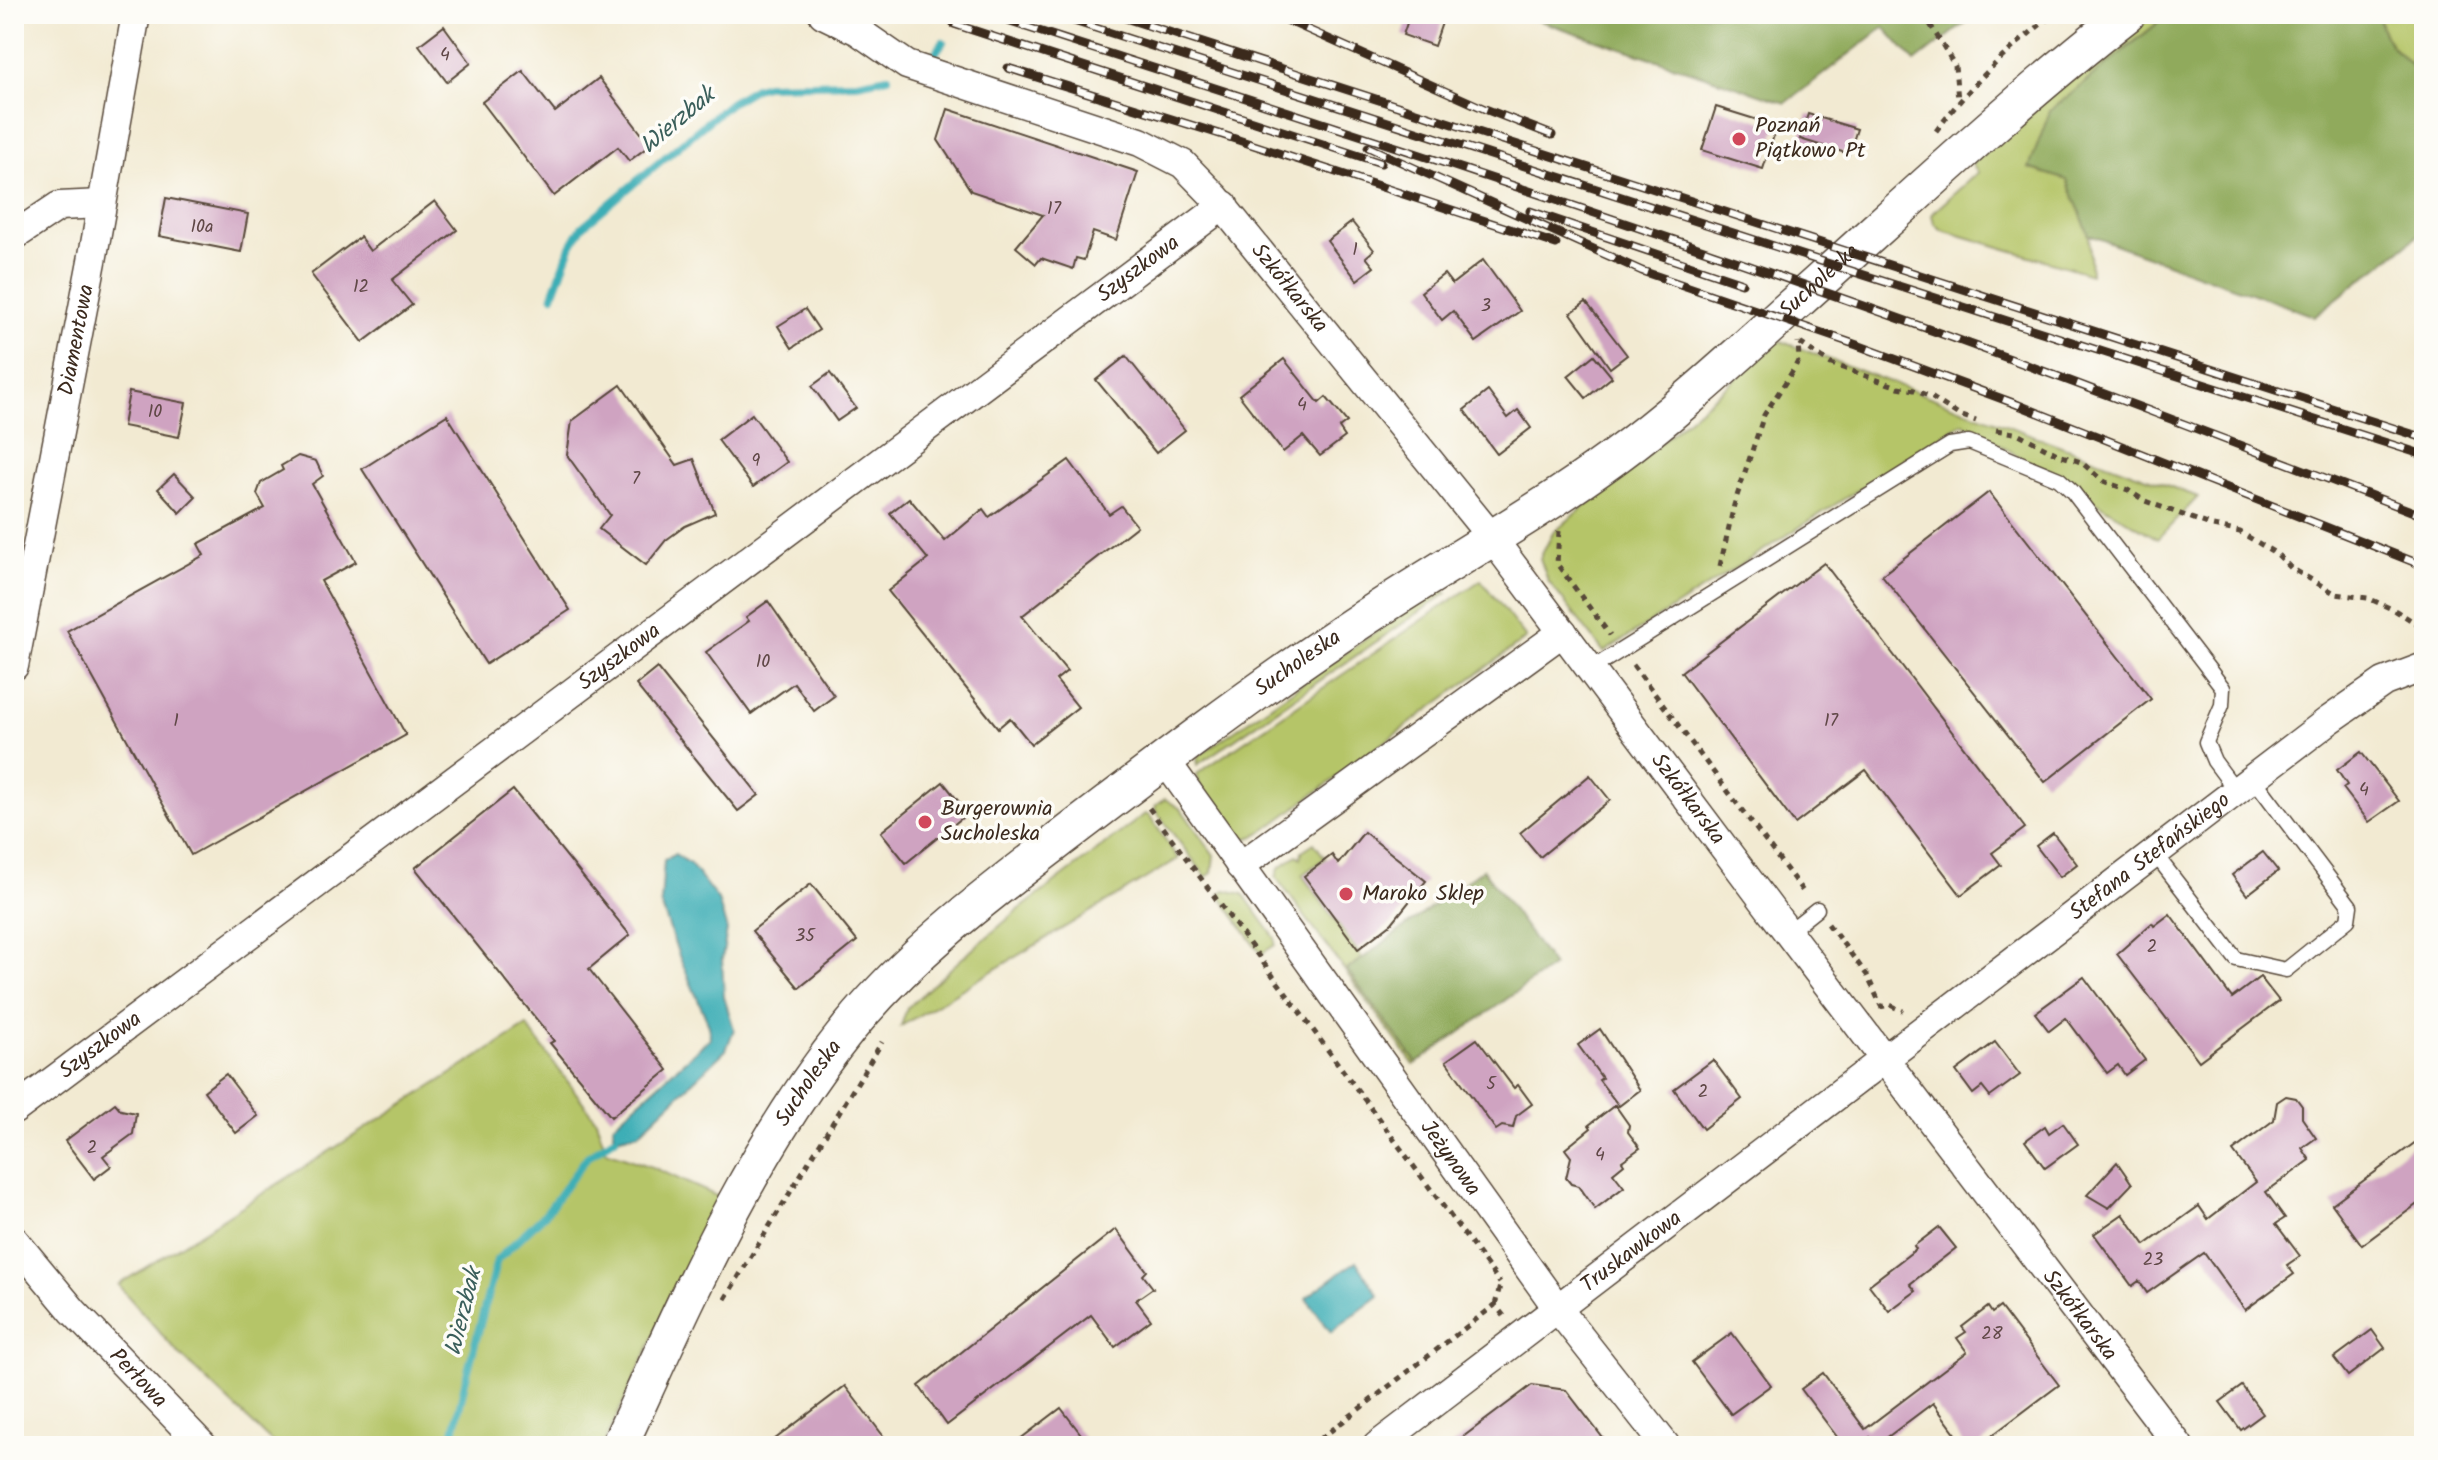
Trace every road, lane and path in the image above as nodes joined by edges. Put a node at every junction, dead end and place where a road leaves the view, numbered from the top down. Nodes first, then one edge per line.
1 (136, 14) edge
2 (823, 14) edge
3 (1924, 14) edge
4 (2054, 14) edge
5 (2127, 14) edge
6 (1958, 102) junction
7 (1935, 133) dead end
8 (102, 204) junction
9 (1224, 205) junction
10 (14, 236) edge
11 (1768, 328) junction
12 (1800, 343) junction
13 (1983, 424) dead end
14 (1991, 428) dead end
15 (1492, 538) junction
16 (1557, 564) dead end
17 (1719, 590) junction
18 (2424, 628) edge
19 (1563, 632) junction
20 (1622, 650) junction
21 (14, 666) edge
22 (2424, 667) edge
23 (1591, 669) junction
24 (1173, 771) junction
25 (2246, 786) junction
26 (1148, 807) junction
27 (1136, 817) dead end
28 (2155, 854) junction
29 (1240, 866) junction
30 (1817, 909) junction
31 (1788, 932) junction
32 (884, 1038) dead end
33 (1909, 1040) junction
34 (1886, 1060) junction
35 (14, 1110) edge
36 (14, 1240) edge
37 (14, 1274) edge
38 (1500, 1283) dead end
39 (720, 1308) dead end
40 (1558, 1309) junction
41 (73, 1311) junction
42 (1521, 1338) junction
43 (203, 1446) edge
44 (619, 1446) edge
45 (1311, 1446) edge
46 (1377, 1446) edge
47 (1666, 1446) edge
48 (2179, 1446) edge

1 - 8 street, Diamentowa
2 - 9 street, Szkółkarska
3 - 6 path
4 - 6 path
5 - 11 street, Sucholeska
6 - 7 path
8 - 10 street
8 - 21 street, Diamentowa
9 - 15 street, Szkółkarska
9 - 35 street, Szyszkowa
11 - 12 path
11 - 15 street, Sucholeska
12 - 13 path
12 - 17 path
14 - 18 path
15 - 19 street, Szkółkarska
15 - 24 street, Sucholeska
16 - 20 path
17 - 20 lane
17 - 25 lane
19 - 23 street, Szkółkarska
19 - 29 street
20 - 23 lane
20 - 30 path
22 - 25 street, Stefana Stefańskiego
23 - 31 street, Szkółkarska
24 - 26 path
24 - 29 street, Jeżynowa
24 - 44 street, Sucholeska
25 - 28 street, Stefana Stefańskiego
25 - 28 lane
26 - 27 path
26 - 38 path
28 - 33 street, Stefana Stefańskiego
29 - 40 street, Jeżynowa
30 - 31 lane
30 - 33 path
31 - 34 street, Szkółkarska
32 - 39 path
33 - 34 street, Stefana Stefańskiego
34 - 40 street, Truskawkowa
34 - 48 street, Szkółkarska
36 - 41 street, Perłowa
37 - 41 street, Perłowa
40 - 42 street, Truskawkowa
40 - 47 street, Jeżynowa
41 - 43 street, Perłowa
42 - 45 path
42 - 46 street, Truskawkowa

